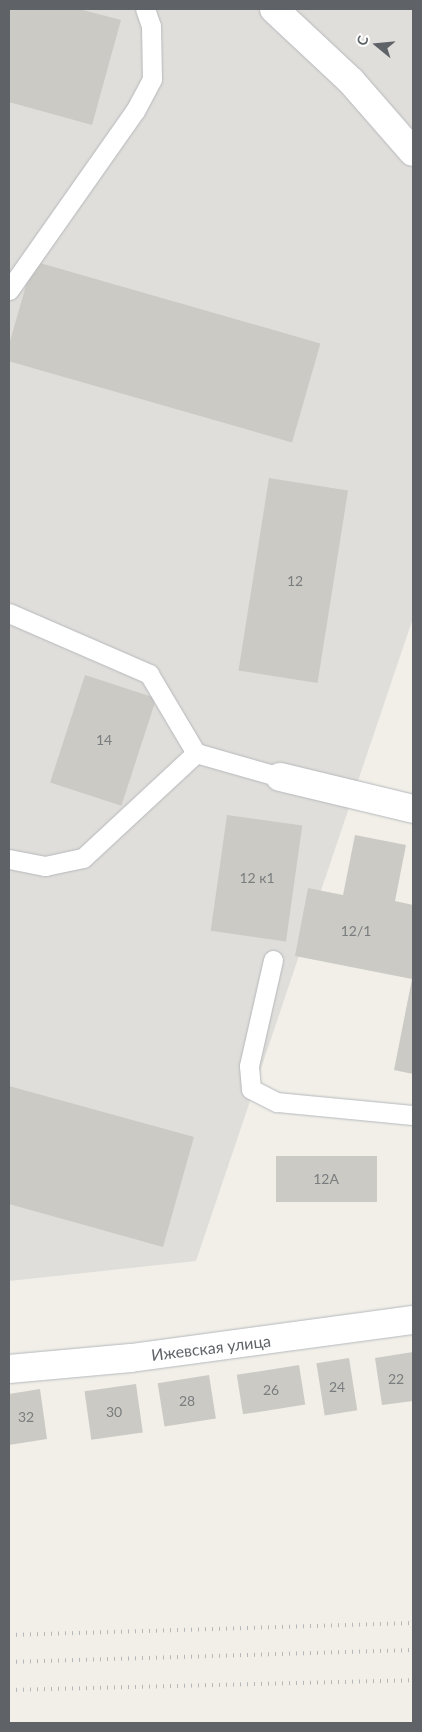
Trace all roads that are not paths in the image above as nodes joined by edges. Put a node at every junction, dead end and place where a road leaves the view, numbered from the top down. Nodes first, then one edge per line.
1 (145, 9) edge
2 (274, 9) edge
3 (413, 152) edge
4 (9, 290) edge
5 (9, 613) edge
6 (196, 753) junction
7 (280, 777) joint
8 (413, 809) edge
9 (9, 859) edge
10 (273, 960) dead end
11 (413, 1115) edge
12 (413, 1320) edge
13 (9, 1369) edge

1 - 4 lane
2 - 3 street
5 - 6 lane
6 - 7 lane
6 - 9 lane
7 - 8 street
10 - 11 lane
12 - 13 street, Ижевская улица

